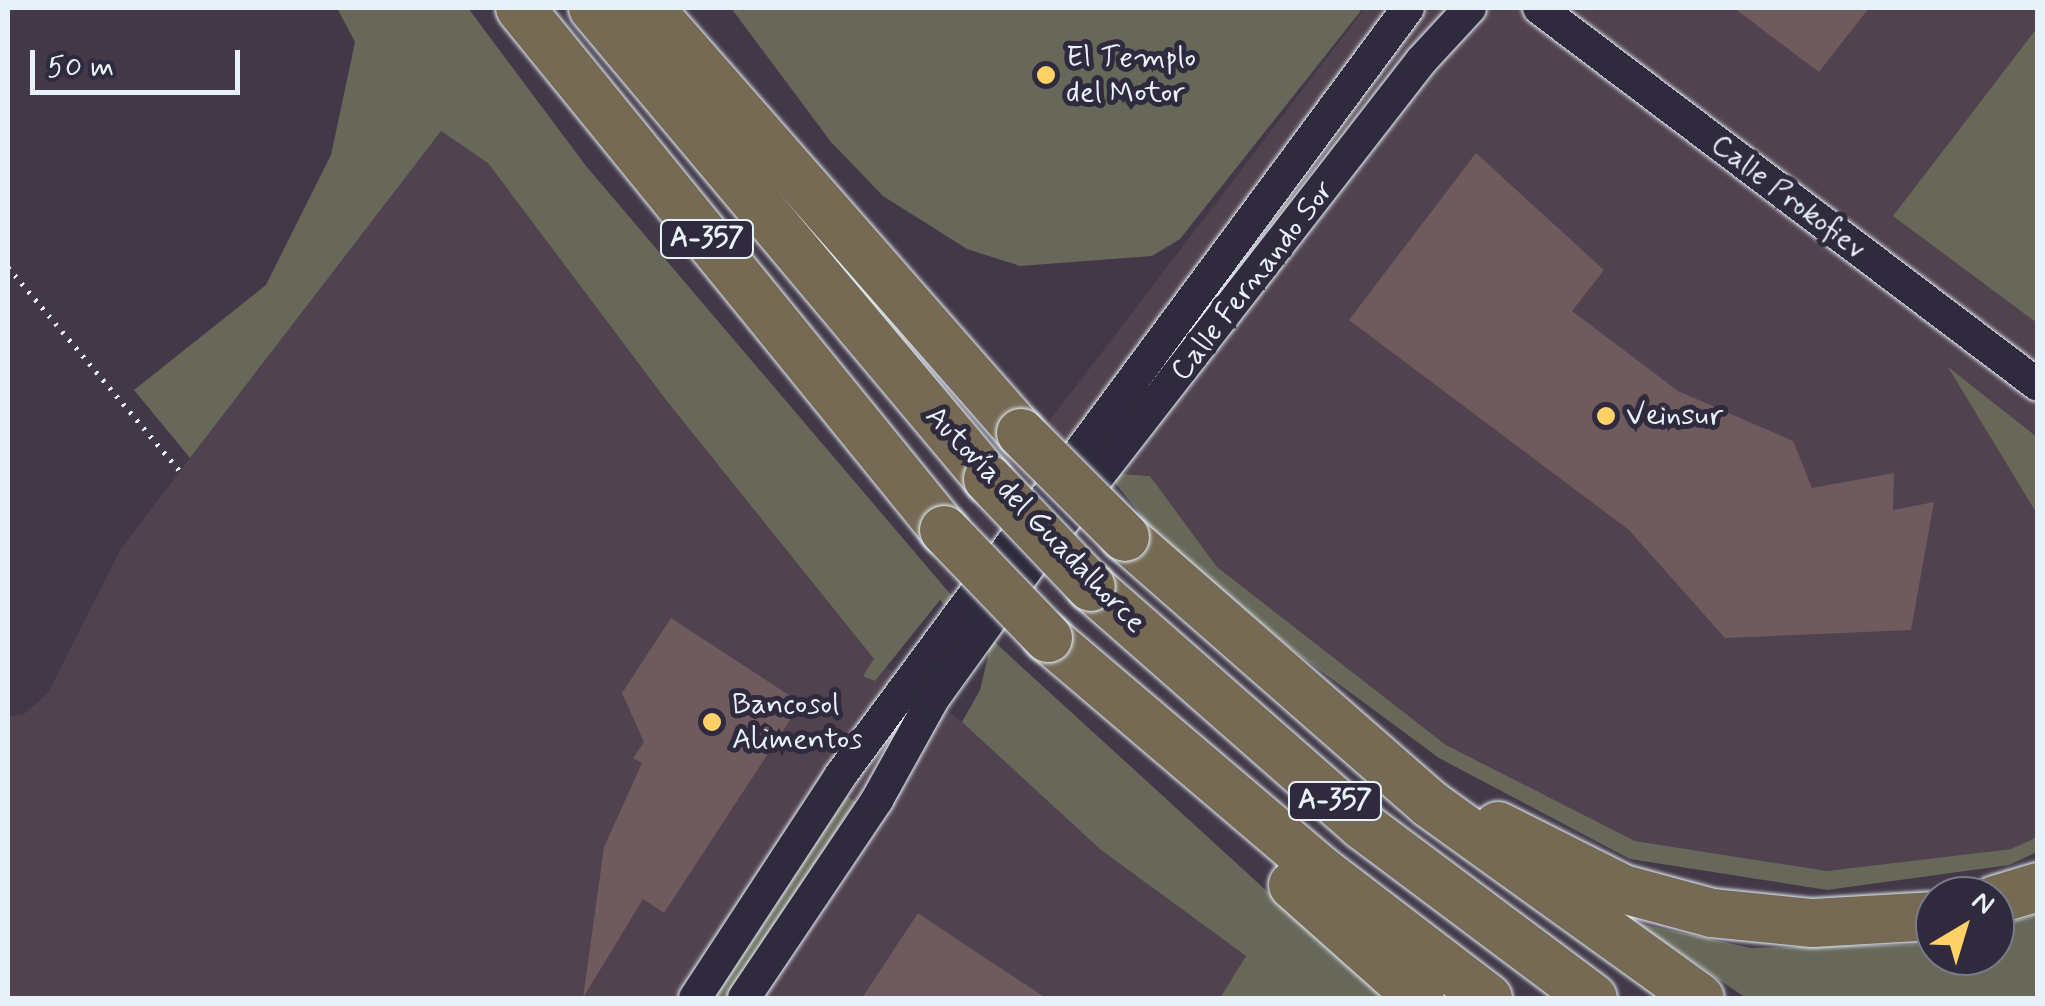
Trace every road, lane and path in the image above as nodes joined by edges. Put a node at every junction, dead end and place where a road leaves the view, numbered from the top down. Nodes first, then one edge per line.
1 (520, 8) edge
2 (594, 8) edge
3 (649, 8) edge
4 (1408, 8) edge
5 (1470, 8) edge
6 (1539, 8) edge
7 (8, 267) edge
8 (2038, 386) edge
9 (180, 471) dead end
10 (1027, 546) junction
11 (1048, 638) junction
12 (1280, 676) junction
13 (1915, 917) edge
14 (694, 998) edge
15 (744, 998) edge
16 (1420, 998) edge
17 (1488, 998) edge
18 (1593, 998) edge
19 (1700, 998) edge

1 - 11 highway, A-357, bridge
2 - 18 highway, Autovía del Guadalhorce / A-357, bridge
3 - 12 highway, bridge
4 - 10 street, Calle Fernando Sor
5 - 10 street, Calle Fernando Sor
6 - 8 street, Calle Prokofiev
7 - 9 path
10 - 14 street
10 - 15 street
11 - 16 highway
11 - 17 highway, A-357
12 - 13 highway
12 - 19 highway

